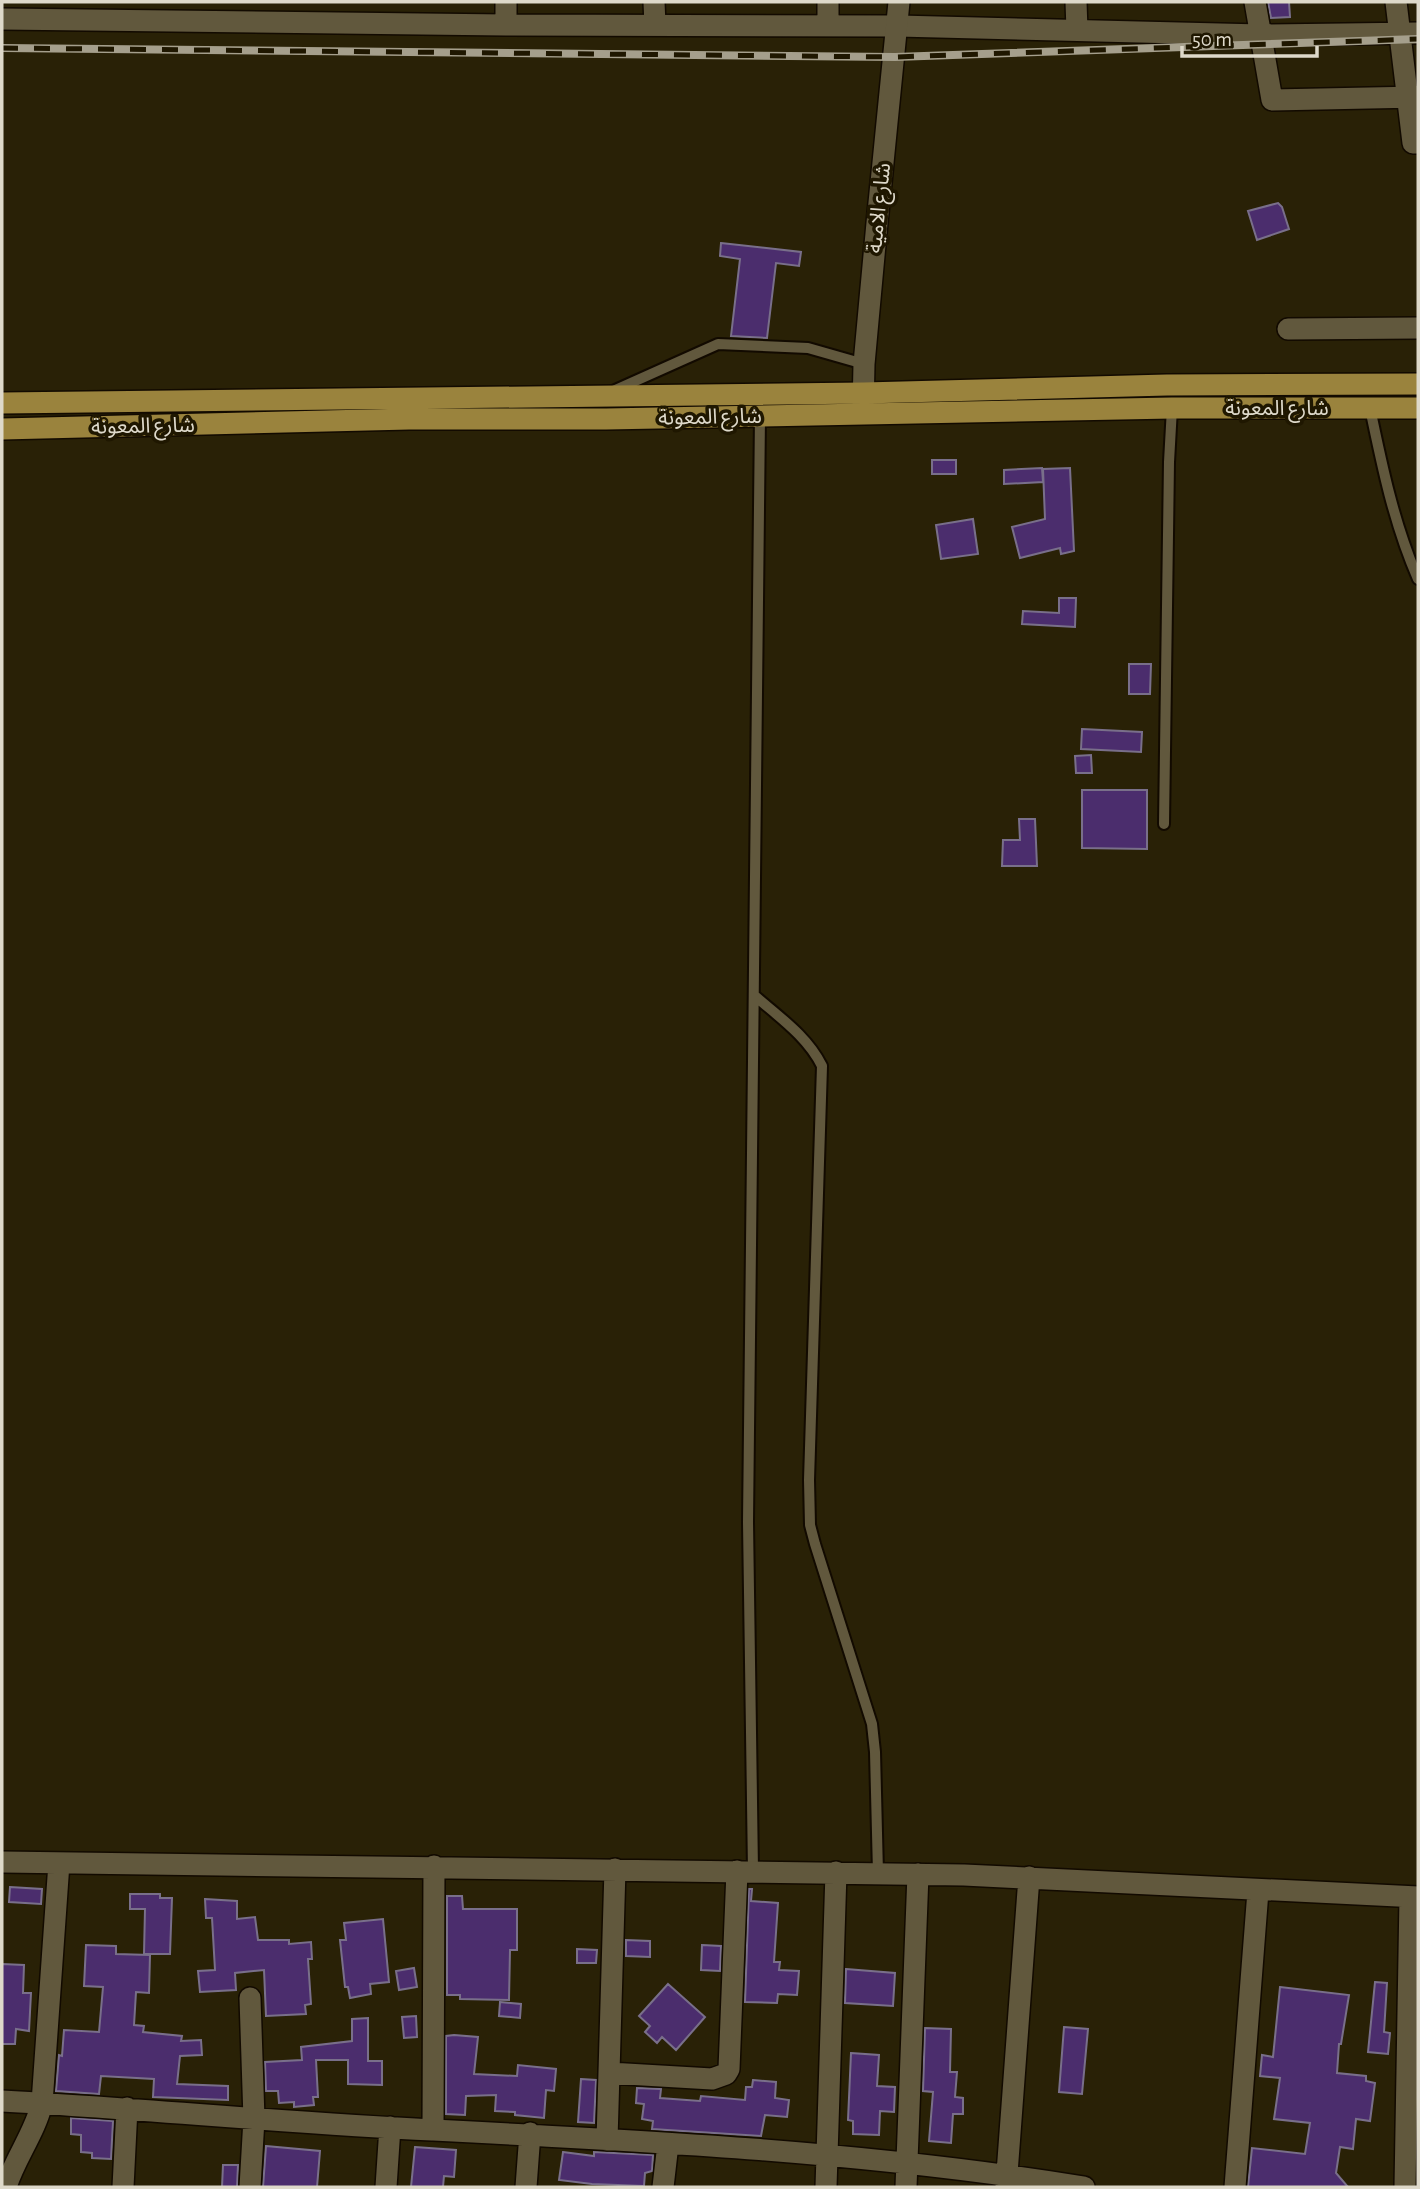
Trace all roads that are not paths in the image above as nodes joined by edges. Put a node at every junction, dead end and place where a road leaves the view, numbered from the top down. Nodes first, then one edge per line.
1 (506, 2) edge
2 (654, 2) edge
3 (828, 2) edge
4 (899, 2) edge
5 (1076, 2) edge
6 (1255, 2) edge
7 (1396, 2) edge
8 (35, 10) edge
9 (240, 12) edge
10 (2, 19) edge
11 (506, 25) junction
12 (655, 25) junction
13 (828, 26) junction
14 (898, 26) junction
15 (1077, 30) junction
16 (1409, 34) edge
17 (1261, 35) junction
18 (1413, 98) edge
19 (1416, 146) edge
20 (1418, 328) edge
21 (1288, 329) dead end
22 (864, 364) junction
23 (1418, 384) edge
24 (863, 393) junction
25 (604, 395) junction
26 (2, 403) edge
27 (1172, 408) junction
28 (1370, 408) junction
29 (1418, 408) edge
30 (863, 415) junction
31 (760, 416) junction
32 (2, 429) edge
33 (1418, 579) edge
34 (1164, 824) dead end
35 (754, 996) junction
36 (2, 1862) edge
37 (59, 1863) junction
38 (434, 1866) junction
39 (615, 1869) junction
40 (745, 1871) junction
41 (836, 1872) junction
42 (878, 1873) junction
43 (918, 1874) junction
44 (1029, 1877) junction
45 (1258, 1891) junction
46 (1414, 1897) edge
47 (250, 1998) dead end
48 (609, 2073) junction
49 (2, 2101) edge
50 (43, 2103) junction
51 (127, 2108) junction
52 (254, 2119) junction
53 (390, 2127) junction
54 (433, 2130) junction
55 (530, 2133) junction
56 (607, 2140) junction
57 (668, 2144) junction
58 (828, 2155) junction
59 (908, 2164) junction
60 (1007, 2181) edge
61 (6, 2187) edge
62 (123, 2187) edge
63 (250, 2187) edge
64 (386, 2187) edge
65 (526, 2187) edge
66 (663, 2187) edge
67 (826, 2187) edge
68 (906, 2187) edge
69 (1084, 2187) edge
70 (1235, 2187) edge
71 (1405, 2187) edge

1 - 11 street
2 - 12 street
3 - 13 street
4 - 14 street, شارع الامية
5 - 15 street
6 - 17 street
7 - 16 street
8 - 9 street
8 - 10 street
9 - 11 street
11 - 12 street
12 - 13 street
13 - 14 street
14 - 15 street
14 - 22 street, شارع الامية
15 - 17 street
16 - 17 street
16 - 18 street
17 - 18 street
18 - 19 street
20 - 21 street
22 - 24 street, شارع الامية
22 - 25 lane
23 - 24 highway, شارع المعونة
24 - 25 highway, شارع المعونة
24 - 30 street, شارع الامية
25 - 26 highway, شارع المعونة
27 - 28 highway, شارع المعونة
27 - 30 highway, شارع المعونة
27 - 34 lane
28 - 29 highway, شارع المعونة
28 - 33 lane
30 - 31 highway, شارع المعونة
31 - 32 highway, شارع المعونة
31 - 35 lane
35 - 40 lane
35 - 42 lane
36 - 37 street
37 - 38 street
37 - 50 street
38 - 39 street
38 - 54 street
39 - 40 street
39 - 48 street
40 - 41 street
40 - 48 street
41 - 42 street
41 - 58 street
42 - 43 street
43 - 44 street
43 - 59 street
44 - 45 street
44 - 60 street
45 - 46 street
45 - 70 street
46 - 71 street
47 - 52 street
48 - 56 street
49 - 50 street
50 - 51 street
50 - 61 street
51 - 52 street
51 - 62 street
52 - 53 street
52 - 63 street
53 - 54 street
53 - 64 street
54 - 55 street
55 - 56 street
55 - 65 street
56 - 57 street
57 - 58 street
57 - 66 street
58 - 59 street
58 - 67 street
59 - 60 street
59 - 68 street
60 - 69 street

